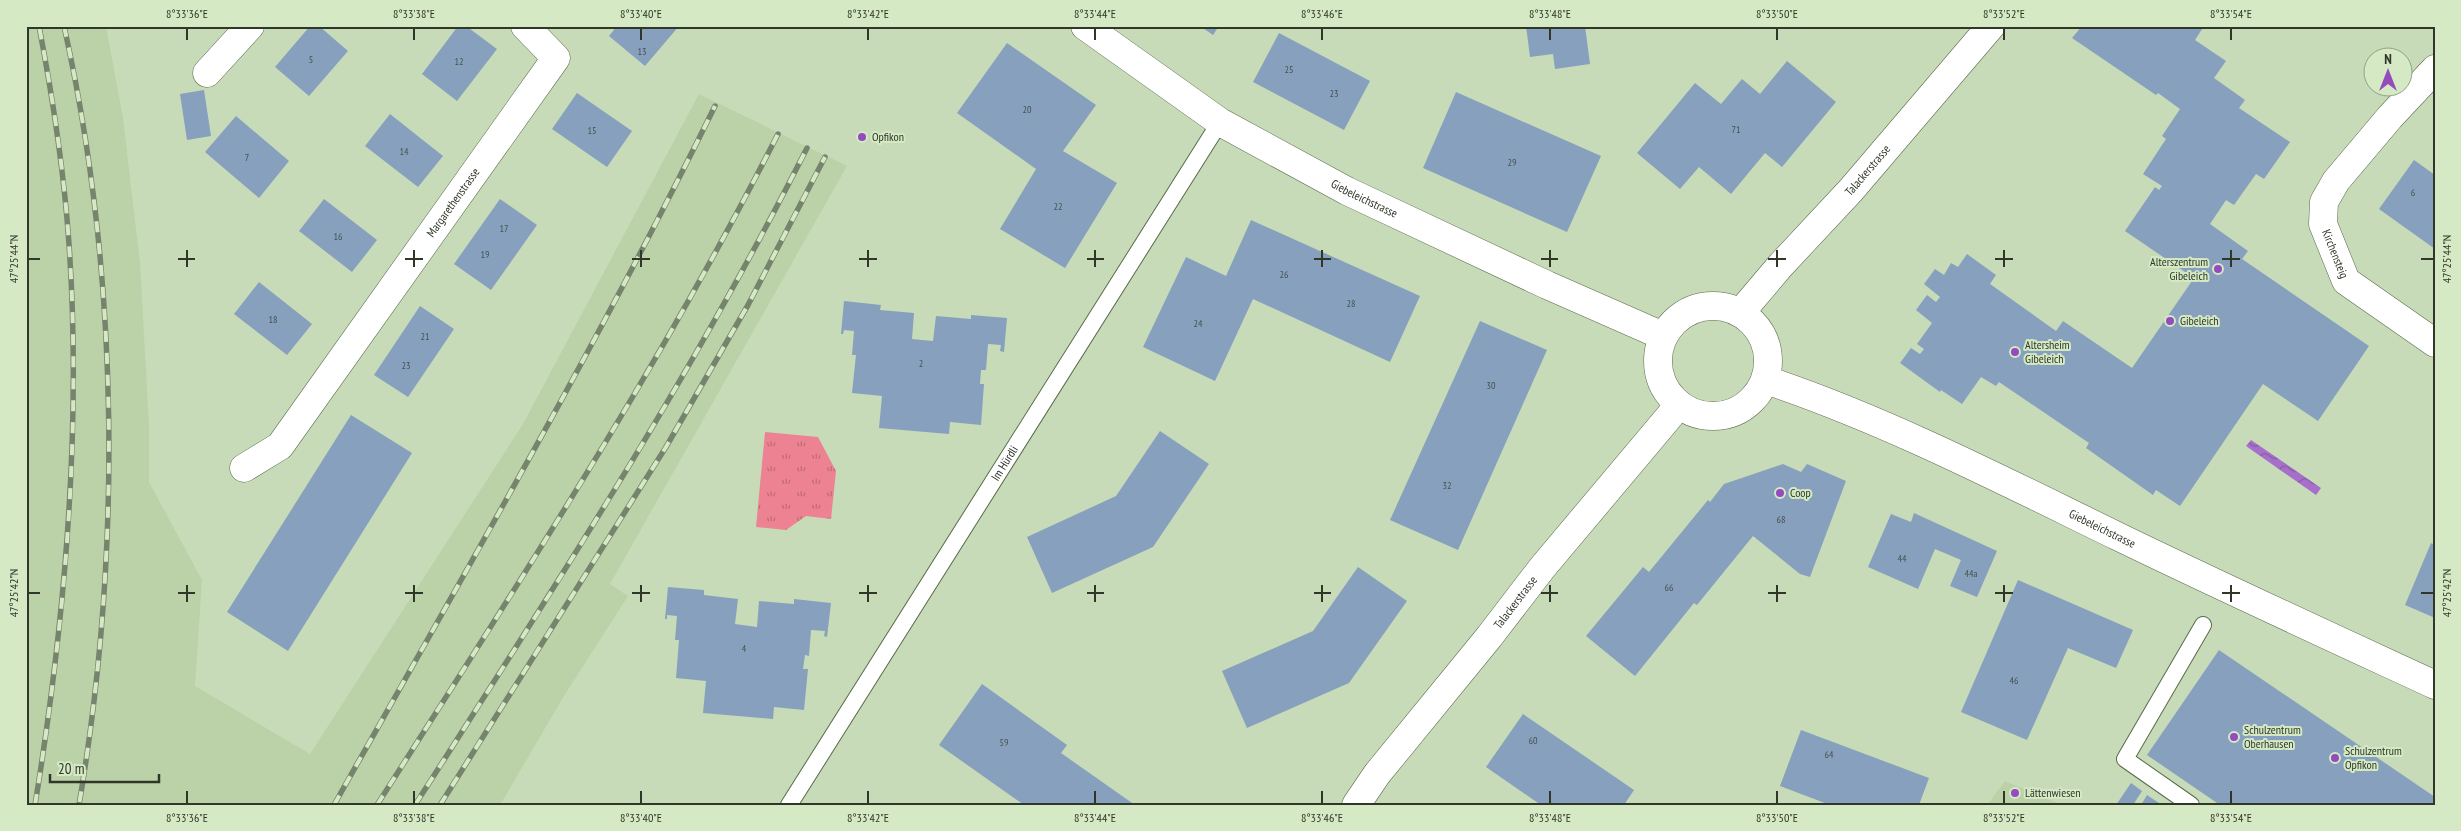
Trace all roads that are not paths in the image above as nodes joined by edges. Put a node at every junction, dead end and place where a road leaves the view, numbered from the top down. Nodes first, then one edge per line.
1 (250, 26) edge
2 (526, 26) edge
3 (1085, 26) edge
4 (1991, 26) edge
5 (2435, 69) edge
6 (207, 73) dead end
7 (1220, 122) junction
8 (1741, 312) junction
9 (1663, 336) junction
10 (2435, 343) edge
11 (1766, 380) junction
12 (1679, 405) junction
13 (244, 468) dead end
14 (2203, 625) dead end
15 (2435, 685) edge
16 (789, 805) edge
17 (1356, 805) edge
18 (2191, 805) edge

1 - 6 street
2 - 13 street, Margarethenstrasse
3 - 7 street, Giebeleichstrasse
4 - 8 street, Talackerstrasse
5 - 10 street, Kirchensteig
7 - 9 street, Giebeleichstrasse
7 - 16 lane, Im Hürdli
8 - 9 street
8 - 11 street
9 - 12 street
11 - 12 street
11 - 15 street, Giebeleichstrasse
12 - 17 street, Talackerstrasse
14 - 18 lane

